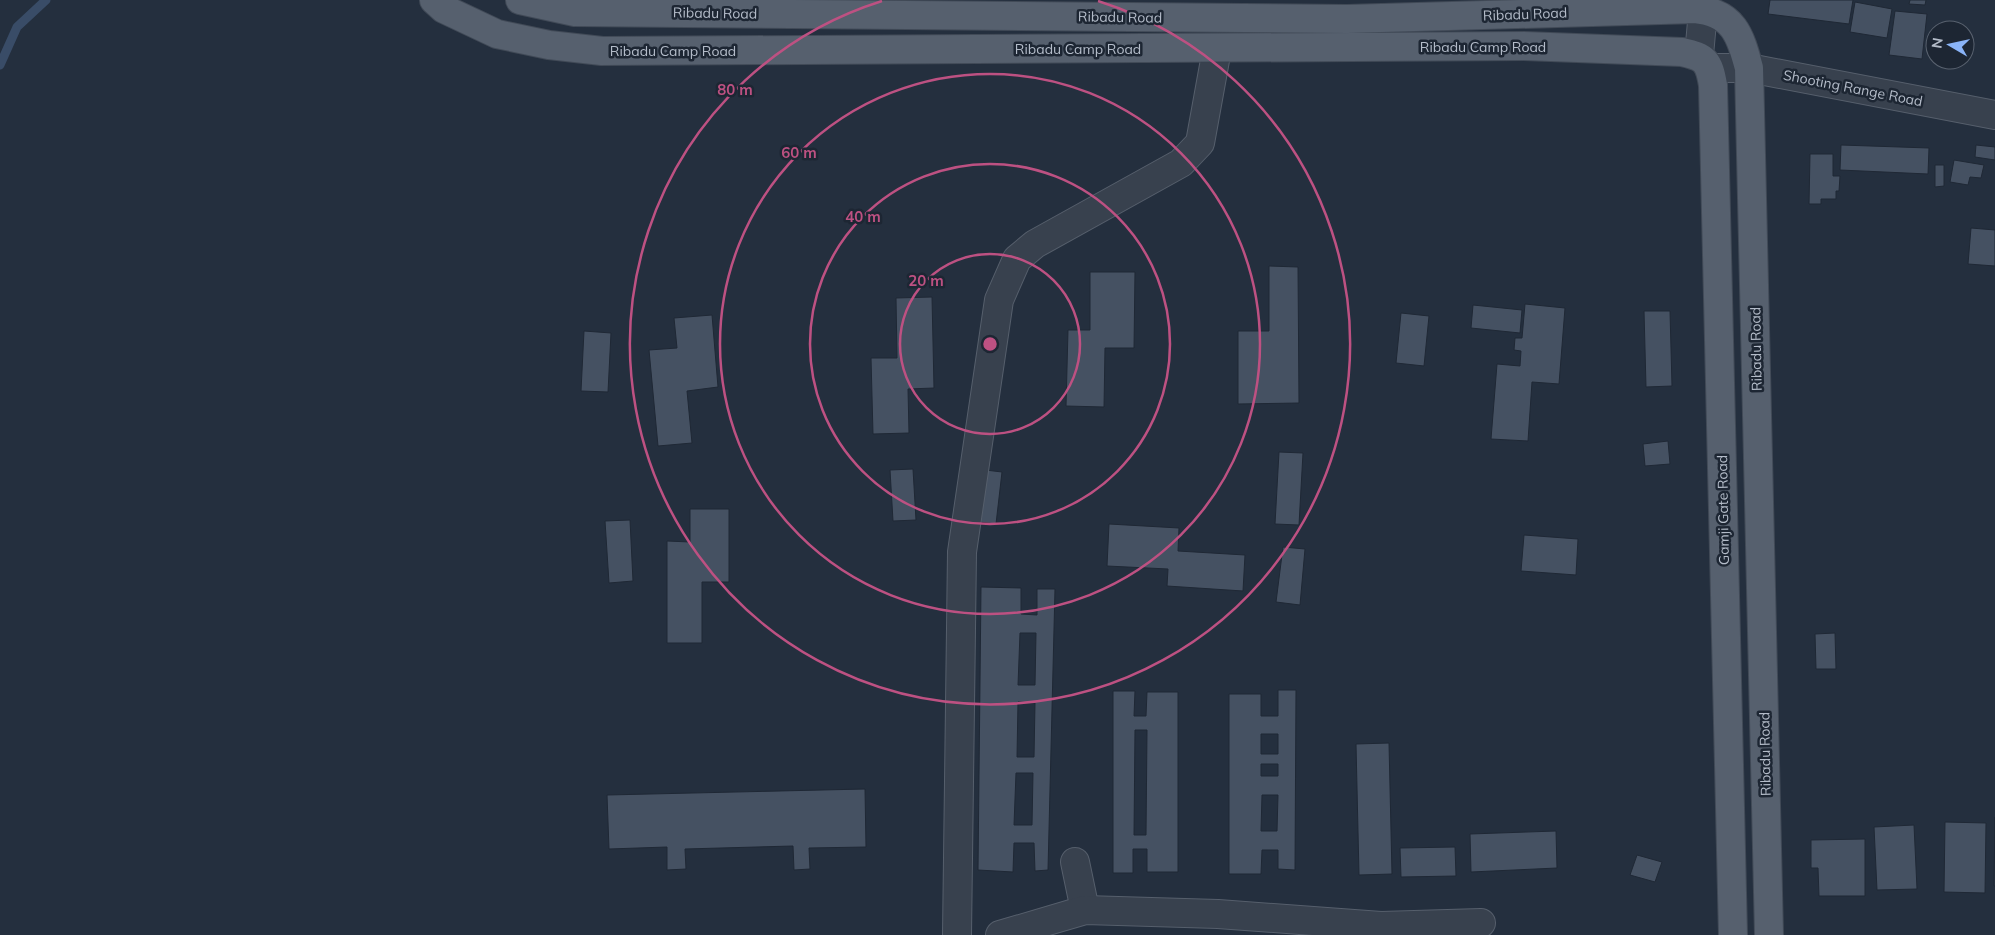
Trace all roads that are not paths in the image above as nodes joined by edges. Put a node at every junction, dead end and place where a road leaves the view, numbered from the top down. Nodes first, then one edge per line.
1 (434, 0) edge
2 (520, 0) edge
3 (1703, 5) edge
4 (1217, 49) junction
5 (1749, 68) junction
6 (1707, 69) junction
7 (1995, 115) edge
8 (1074, 862) dead end
9 (1085, 910) junction
10 (1481, 923) dead end
11 (957, 935) edge
12 (1000, 935) edge
13 (1733, 935) edge
14 (1769, 935) edge

1 - 4 main road, Ribadu Camp Road
2 - 3 main road, Ribadu Road
3 - 5 main road, Ribadu Road
3 - 6 street
4 - 6 main road, Ribadu Camp Road
4 - 11 street
5 - 6 street, Shooting Range Road
5 - 7 street, Shooting Range Road
5 - 14 main road, Ribadu Road
6 - 13 main road, Gamji Gate Road
8 - 9 street
9 - 10 street
9 - 12 street

